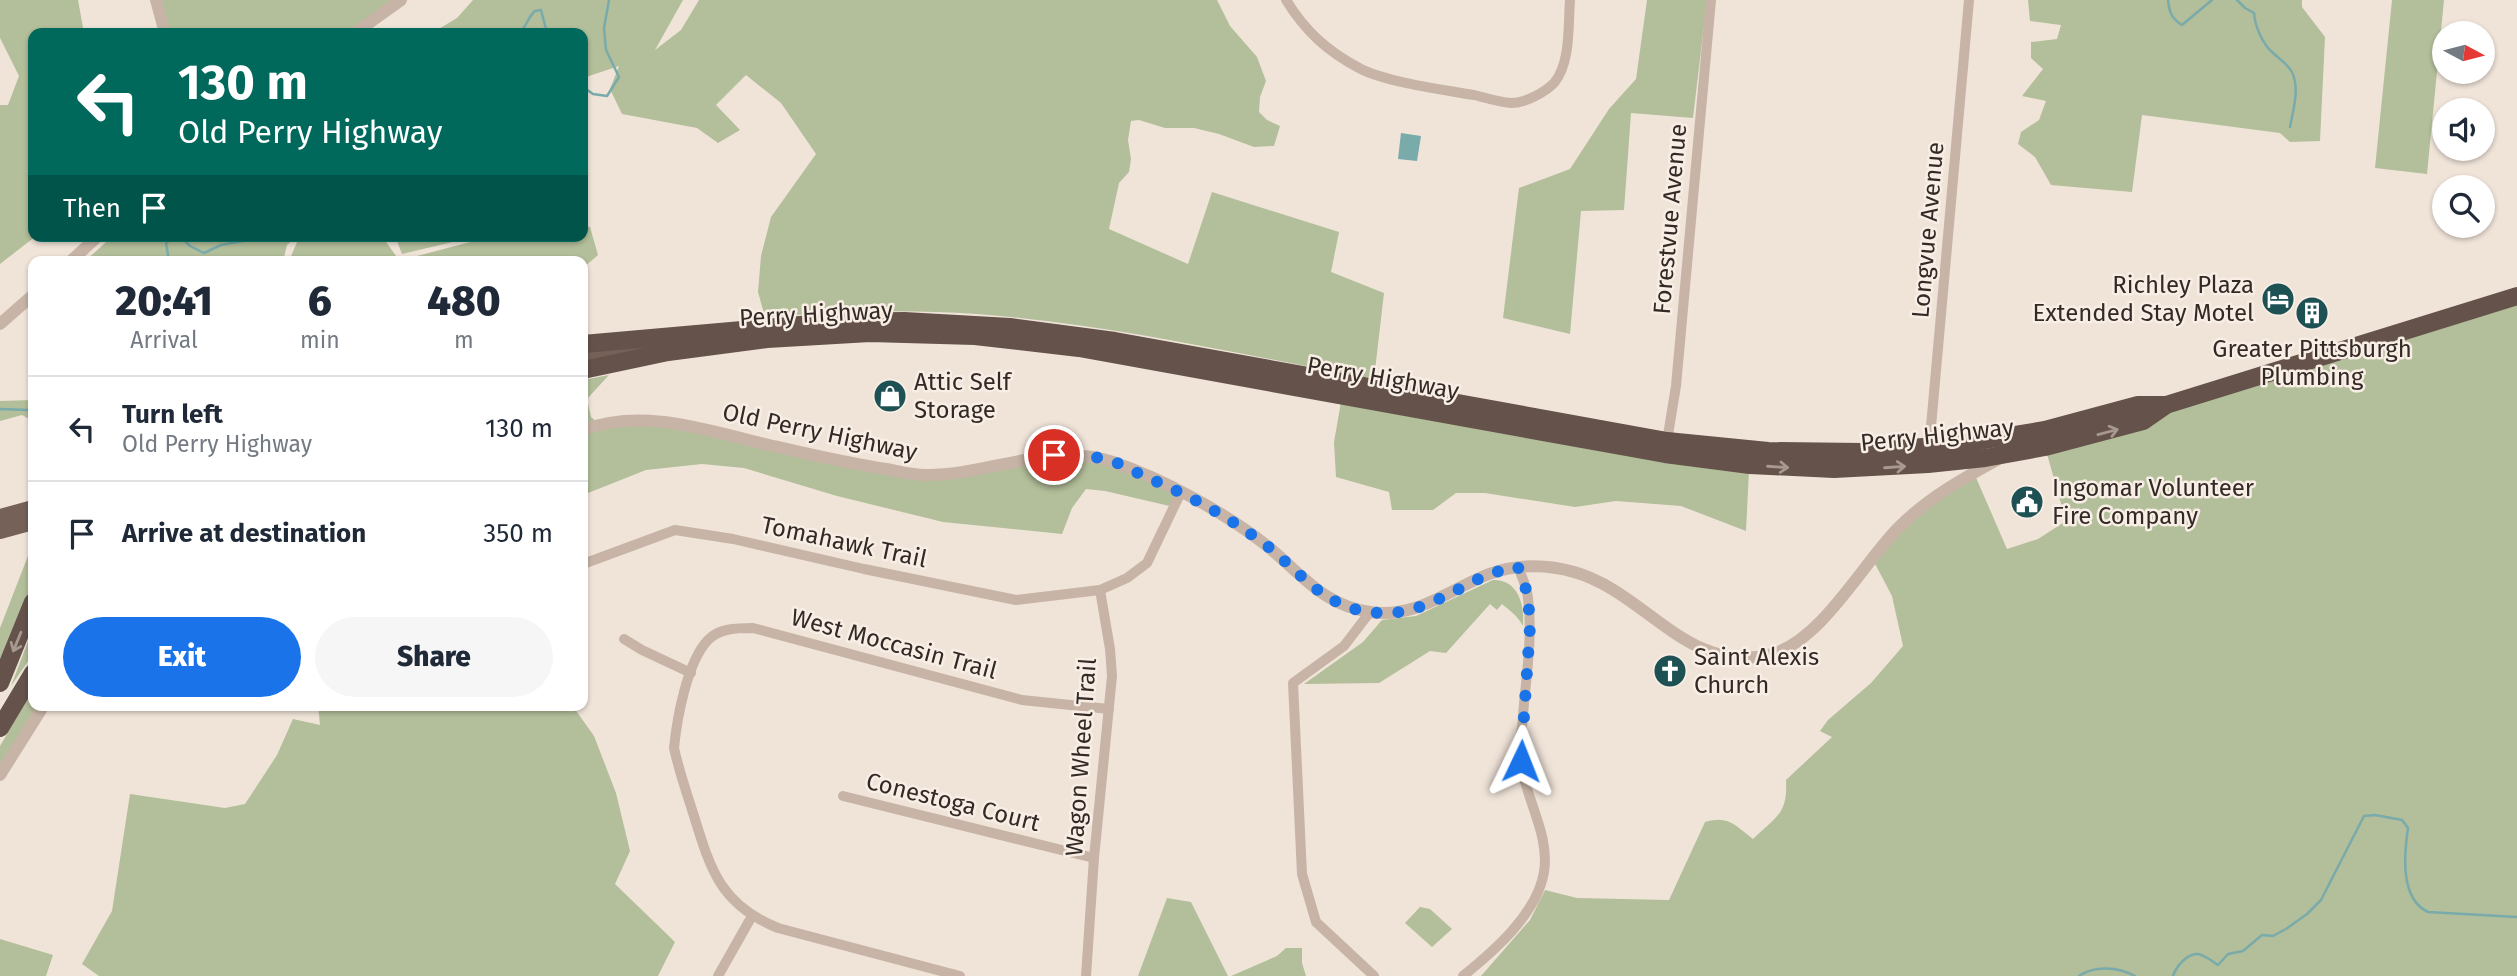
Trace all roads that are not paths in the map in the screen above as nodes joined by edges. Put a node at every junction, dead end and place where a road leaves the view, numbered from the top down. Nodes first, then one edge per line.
1 (156, 0) edge
2 (401, 0) edge
3 (1286, 0) edge
4 (1570, 0) edge
5 (1711, 0) edge
6 (1969, 0) edge
7 (164, 28) edge
8 (362, 28) edge
9 (92, 242) edge
10 (76, 256) edge
11 (2517, 296) edge
12 (28, 299) edge
13 (0, 324) edge
14 (702, 334) junction
15 (588, 344) edge
16 (588, 359) edge
17 (588, 369) edge
18 (2166, 405) junction
19 (588, 428) edge
20 (2014, 436) junction
21 (1667, 441) junction
22 (2009, 454) junction
23 (1928, 456) junction
24 (1181, 492) junction
25 (28, 509) edge
26 (0, 517) edge
27 (28, 523) edge
28 (0, 531) edge
29 (588, 562) edge
30 (1518, 567) junction
31 (1100, 590) junction
32 (1370, 612) junction
33 (28, 614) edge
34 (624, 639) dead end
35 (691, 673) junction
36 (28, 681) edge
37 (0, 683) edge
38 (1109, 709) junction
39 (40, 711) edge
40 (0, 728) edge
41 (0, 775) edge
42 (843, 796) dead end
43 (1094, 858) junction
44 (752, 916) junction
45 (718, 976) edge
46 (960, 976) edge
47 (1086, 976) edge
48 (1374, 976) edge
49 (1463, 976) edge

1 - 7 street
2 - 8 street
3 - 4 street
5 - 21 street, Forestvue Avenue
6 - 23 street, Longvue Avenue
9 - 10 street
11 - 18 highway, Perry Highway
12 - 13 street
14 - 15 highway
14 - 16 main road, Perry Highway
14 - 21 highway, Perry Highway
17 -> 23 highway, Perry Highway
18 - 20 highway, Perry Highway
22 -> 18 highway, Perry Highway
19 - 24 street, Old Perry Highway
20 - 22 street
20 - 23 highway, Perry Highway
21 - 23 highway, Perry Highway
22 - 23 highway, Perry Highway
22 - 30 street, Old Perry Highway
24 - 31 street
24 - 32 street, Old Perry Highway
25 - 26 main road
27 - 28 main road
29 - 31 street, Tomahawk Trail
30 - 32 street, Old Perry Highway
30 - 49 street
31 - 38 street, Wagon Wheel Trail
32 - 48 street
33 -> 37 highway
34 - 35 street
35 - 38 street, West Moccasin Trail
35 - 44 street, West Moccasin Trail
36 - 40 highway
38 - 43 street, Wagon Wheel Trail
39 - 41 street
42 - 43 street, Conestoga Court
43 - 47 street, Wagon Wheel Trail
44 - 45 street
44 - 46 street

